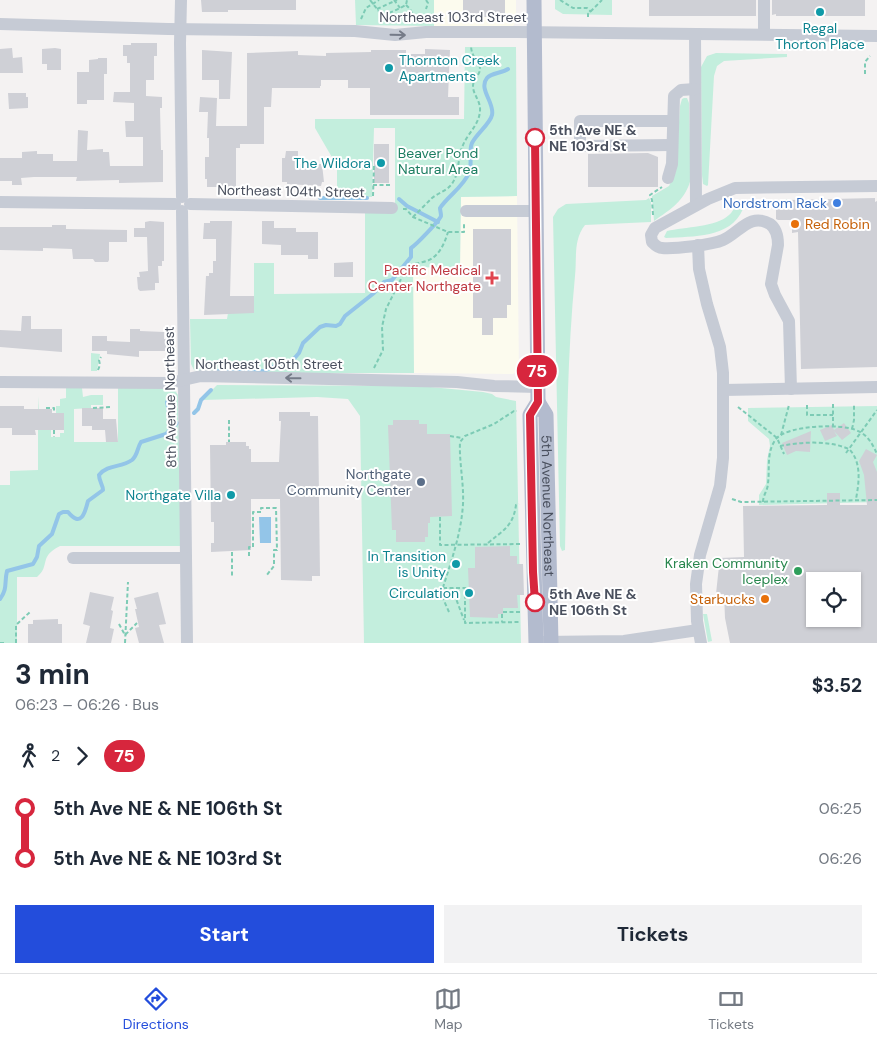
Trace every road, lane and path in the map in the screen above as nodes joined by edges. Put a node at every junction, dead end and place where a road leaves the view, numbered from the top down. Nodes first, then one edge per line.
1 (181, 0) edge
2 (379, 0) edge
3 (395, 0) edge
4 (407, 0) edge
5 (534, 0) edge
6 (560, 0) edge
7 (602, 0) edge
8 (764, 0) edge
9 (428, 1) edge
10 (371, 2) edge
11 (406, 5) junction
12 (400, 8) junction
13 (378, 9) junction
14 (426, 9) dead end
15 (590, 12) junction
16 (588, 17) dead end
17 (426, 18) dead end
18 (361, 22) dead end
19 (0, 24) edge
20 (181, 30) junction
21 (534, 32) junction
22 (694, 34) junction
23 (764, 34) junction
24 (877, 36) edge
25 (471, 45) dead end
26 (870, 56) dead end
27 (865, 74) dead end
28 (695, 90) junction
29 (673, 120) junction
30 (672, 145) junction
31 (374, 164) dead end
32 (668, 178) joint
33 (373, 185) junction
34 (392, 185) dead end
35 (877, 186) edge
36 (373, 197) dead end
37 (787, 201) dead end
38 (0, 202) edge
39 (182, 204) junction
40 (696, 205) junction
41 (392, 208) dead end
42 (775, 208) dead end
43 (406, 209) dead end
44 (536, 211) junction
45 (414, 216) junction
46 (465, 216) joint
47 (653, 222) dead end
48 (448, 232) junction
49 (698, 245) junction
50 (101, 356) dead end
51 (98, 371) dead end
52 (372, 372) dead end
53 (185, 379) junction
54 (0, 382) edge
55 (877, 387) edge
56 (791, 389) junction
57 (723, 390) junction
58 (538, 395) junction
59 (833, 404) dead end
60 (854, 404) dead end
61 (807, 405) dead end
62 (789, 406) dead end
63 (111, 407) dead end
64 (738, 407) dead end
65 (46, 408) dead end
66 (93, 408) dead end
67 (877, 410) edge
68 (517, 411) dead end
69 (54, 413) dead end
70 (833, 415) junction
71 (229, 420) dead end
72 (833, 426) junction
73 (852, 429) junction
74 (54, 430) dead end
75 (861, 432) junction
76 (781, 435) junction
77 (450, 436) dead end
78 (54, 437) dead end
79 (462, 438) junction
80 (777, 438) junction
81 (230, 442) dead end
82 (780, 446) junction
83 (849, 449) junction
84 (784, 454) dead end
85 (846, 454) dead end
86 (877, 454) edge
87 (732, 499) dead end
88 (856, 500) junction
89 (877, 500) edge
90 (763, 502) junction
91 (519, 504) dead end
92 (440, 517) dead end
93 (457, 544) junction
94 (488, 544) junction
95 (520, 544) dead end
96 (232, 552) dead end
97 (249, 556) dead end
98 (73, 558) dead end
99 (186, 558) junction
100 (232, 576) dead end
101 (266, 576) dead end
102 (128, 582) dead end
103 (443, 588) junction
104 (452, 588) junction
105 (465, 588) junction
106 (470, 590) dead end
107 (465, 605) junction
108 (459, 606) junction
109 (30, 612) dead end
110 (449, 612) dead end
111 (522, 612) dead end
112 (502, 622) junction
113 (521, 622) dead end
114 (137, 623) dead end
115 (465, 623) junction
116 (118, 624) dead end
117 (698, 630) junction
118 (125, 635) junction
119 (645, 641) edge
120 (0, 642) edge
121 (536, 642) edge
122 (6, 643) edge
123 (16, 643) edge
124 (125, 643) edge
125 (187, 643) edge
126 (551, 643) edge
127 (701, 643) edge

1 - 20 street, 8th Avenue Northeast
2 - 10 path
3 - 12 path
3 - 13 path
4 - 11 path
5 - 21 main road, 5th Avenue Northeast
6 - 15 path
7 - 15 path
8 - 23 street
9 - 14 path
10 - 13 path
10 - 18 path
11 - 12 path
11 - 17 path
12 - 13 path
15 - 16 path
19 - 20 street, Northeast 103rd Street
20 -> 21 street, Northeast 103rd Street
20 - 39 street, 8th Avenue Northeast
21 - 22 street, Northeast 103rd Street
21 - 44 main road, 5th Avenue Northeast
22 - 23 street, Northeast 103rd Street
22 - 28 street
23 - 24 street, Northeast 103rd Street
25 - 45 path
26 - 27 path
28 - 29 street
28 - 40 street
29 - 30 street
29 - 30 street
30 - 32 street
31 - 33 path
32 - 47 path
33 - 34 path
33 - 36 path
35 - 40 street
37 - 42 path
38 - 39 street, Northeast 104th Street
39 - 41 street, Northeast 104th Street
39 - 53 street, 8th Avenue Northeast
40 - 49 street
43 - 45 path
44 - 46 street
44 - 58 main road, 5th Avenue Northeast
45 - 48 path
46 - 48 path
48 - 52 path
49 - 56 street
49 - 57 street
50 - 51 path
53 - 54 street, Northeast 105th Street
58 -> 53 street, Northeast 105th Street
53 - 99 street, 8th Avenue Northeast
55 - 56 street
56 - 57 street
57 - 117 street
58 - 121 main road, 5th Avenue Northeast
58 - 126 main road, 5th Avenue Northeast
59 - 70 path
60 - 73 path
61 - 70 path
62 - 76 path
63 - 66 path
64 - 80 path
65 - 69 path
67 - 75 path
68 - 79 path
70 - 72 path
71 - 81 path
72 - 73 path
72 - 76 path
73 - 75 path
74 - 78 path
75 - 83 path
75 - 86 path
76 - 80 path
77 - 79 path
79 - 93 path
80 - 82 path
80 - 90 path
82 - 83 path
82 - 84 path
83 - 85 path
83 - 88 path
87 - 90 path
88 - 89 path
88 - 90 path
91 - 94 path
92 - 93 path
93 - 94 path
93 - 103 path
94 - 95 path
96 - 100 path
97 - 101 path
98 - 99 street
99 - 125 street, 8th Avenue Northeast
102 - 118 path
103 - 104 path
103 - 110 path
104 - 105 path
104 - 108 path
105 - 106 path
105 - 107 path
107 - 108 path
107 - 115 path
108 - 115 path
109 - 123 path
111 - 112 path
112 - 113 path
112 - 115 path
114 - 118 path
116 - 118 path
117 - 119 street
117 - 127 street
118 - 124 path
119 - 126 street
120 - 122 path
121 - 126 street

